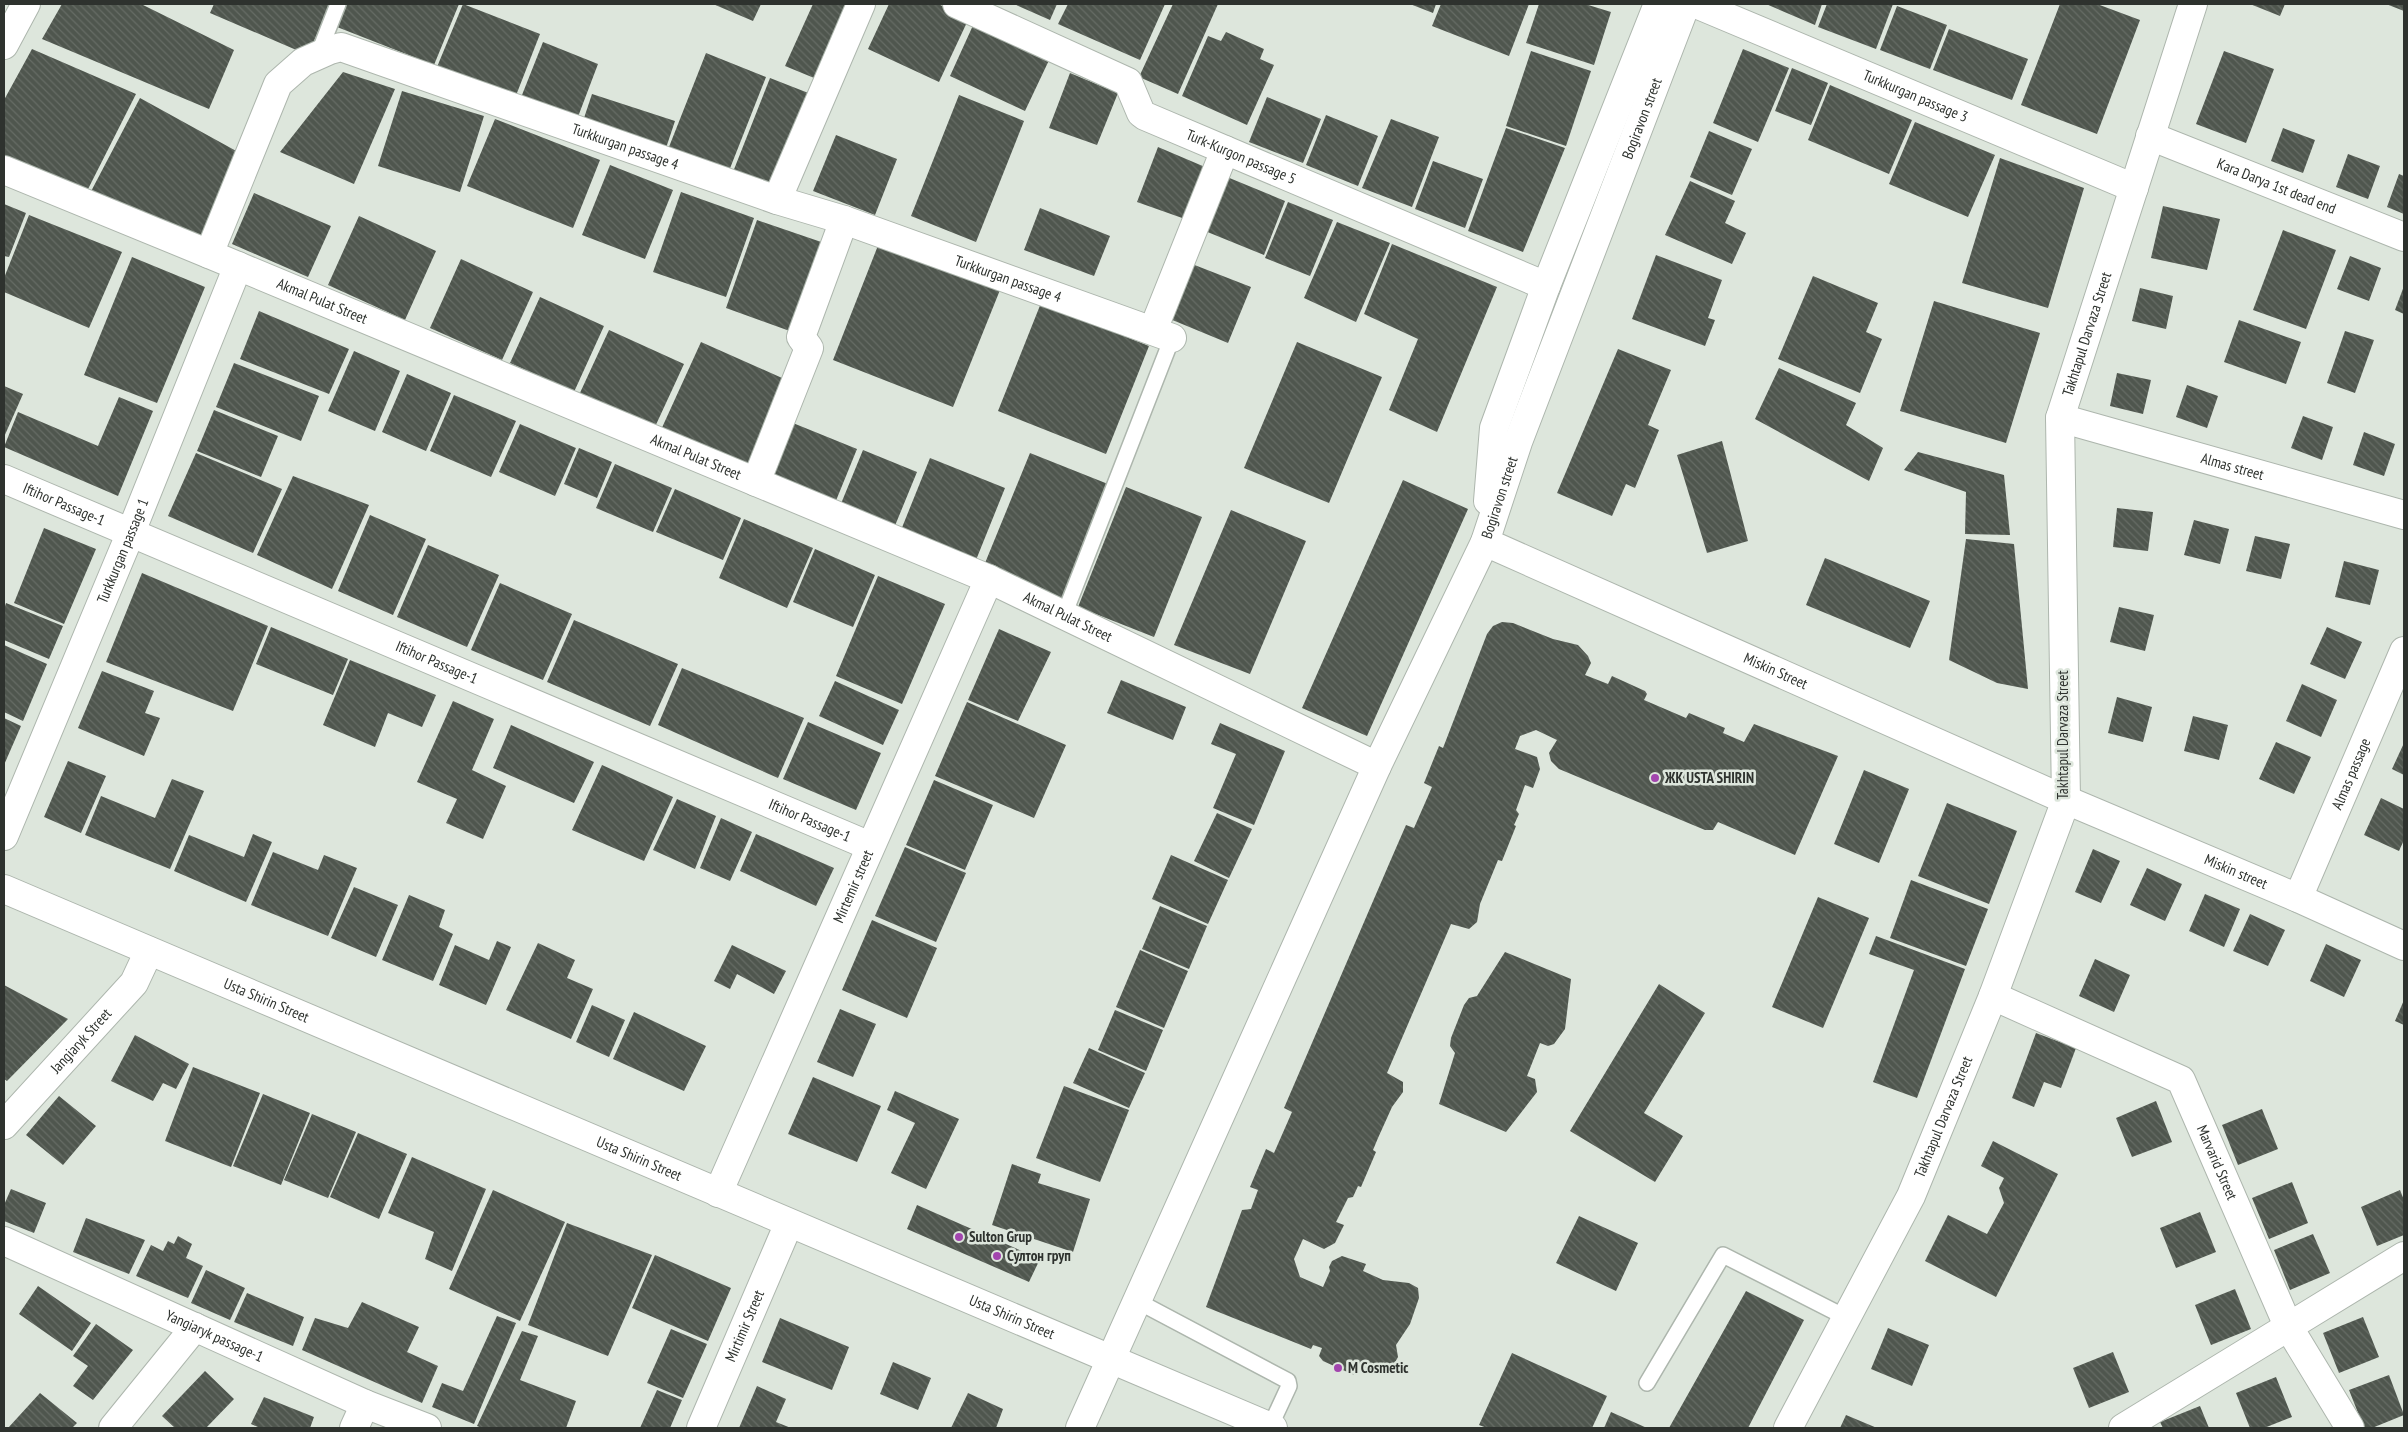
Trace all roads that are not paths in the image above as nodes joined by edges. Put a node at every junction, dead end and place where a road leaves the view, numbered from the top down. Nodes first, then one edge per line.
1 (26, 4) edge
2 (338, 4) edge
3 (861, 4) edge
4 (957, 4) edge
5 (1658, 4) edge
6 (1686, 4) edge
7 (1696, 4) edge
8 (2193, 4) edge
9 (4, 45) edge
10 (318, 54) junction
11 (2150, 136) junction
12 (1224, 150) junction
13 (4, 170) edge
14 (2134, 188) junction
15 (777, 200) junction
16 (844, 220) junction
17 (2404, 237) edge
18 (209, 254) junction
19 (238, 266) junction
20 (1546, 286) junction
21 (1163, 334) junction
22 (2060, 418) junction
23 (4, 479) edge
24 (756, 482) junction
25 (2404, 514) edge
26 (131, 532) junction
27 (1485, 542) junction
28 (989, 579) junction
29 (1064, 615) junction
30 (2404, 651) edge
31 (1378, 766) junction
32 (2066, 800) junction
33 (4, 836) edge
34 (870, 846) junction
35 (4, 889) edge
36 (2298, 898) junction
37 (2404, 946) edge
38 (149, 951) junction
39 (1993, 996) junction
40 (4, 1125) edge
41 (718, 1193) junction
42 (789, 1223) junction
43 (4, 1242) edge
44 (2404, 1256) edge
45 (1137, 1301) junction
46 (1847, 1318) junction
47 (2288, 1326) junction
48 (195, 1327) junction
49 (1111, 1360) junction
50 (1647, 1383) dead end
51 (365, 1404) junction
52 (113, 1428) edge
53 (354, 1428) edge
54 (427, 1428) edge
55 (700, 1428) edge
56 (1080, 1428) edge
57 (1272, 1428) edge
58 (1788, 1428) edge
59 (2123, 1428) edge
60 (2350, 1428) edge

1 - 9 street
2 - 10 lane
3 - 15 street
4 - 12 street, Turk-Kurgon passage 5
5 - 20 street, Bogiravon street
6 - 27 street, Bogiravon street
7 - 14 street, Turkkurgan passage 3
8 - 11 street, Takhtapul Darvaza Street
10 - 15 street, Turkkurgan passage 4
10 - 18 street, Turkkurgan passage 4
11 - 14 street, Takhtapul Darvaza Street
11 - 17 street, Kаra Darya 1st dead end
12 - 20 street, Turk-Kurgon passage 5
12 - 21 street
13 - 18 street, Akmal Pulat Street
14 - 22 street, Takhtapul Darvaza Street
15 - 16 street, Turkkurgan passage 4
16 - 21 street, Turkkurgan passage 4
16 - 24 street
18 - 19 street, Akmal Pulat Street
19 - 24 street, Akmal Pulat Street
19 - 26 street, Turkkurgan passage 1
20 - 27 street, Bogiravon street
21 - 29 lane
22 - 25 street, Almas street
22 - 32 street, Takhtapul Darvaza Street
23 - 26 street, Iftihor Passage-1
24 - 28 street, Akmal Pulat Street
26 - 33 street, Turkkurgan passage 1
26 - 34 street, Iftihor Passage-1
27 - 31 street
27 - 32 street, Miskin Street
28 - 29 street, Akmal Pulat Street
28 - 34 street, Mirtemir street
29 - 31 street, Akmal Pulat Street
30 - 36 street, Almas passage
31 - 45 street
32 - 36 street, Miskin street
32 - 39 street, Takhtapul Darvaza Street
34 - 41 street, Mirtemir street
35 - 38 street, Usta Shirin Street
36 - 37 street, Miskin street
38 - 40 street, Jangiaryk Street
38 - 41 street, Usta Shirin Street
39 - 46 street, Takhtapul Darvaza Street
39 - 47 street, Marvarid Street
41 - 42 street, Usta Shirin Street
42 - 49 street, Usta Shirin Street
42 - 55 street, Mirtimir Street
43 - 48 street, Yangiaryk passage-1
44 - 47 street
45 - 49 street
45 - 57 lane
46 - 50 lane
46 - 58 street, Takhtapul Darvaza Street
47 - 59 street
47 - 60 street, Marvarid Street
48 - 51 street, Yangiaryk passage-1
48 - 52 street
49 - 56 street
49 - 57 street, Usta Shirin Street
51 - 53 street
51 - 54 street, Yangiaryk passage-1

